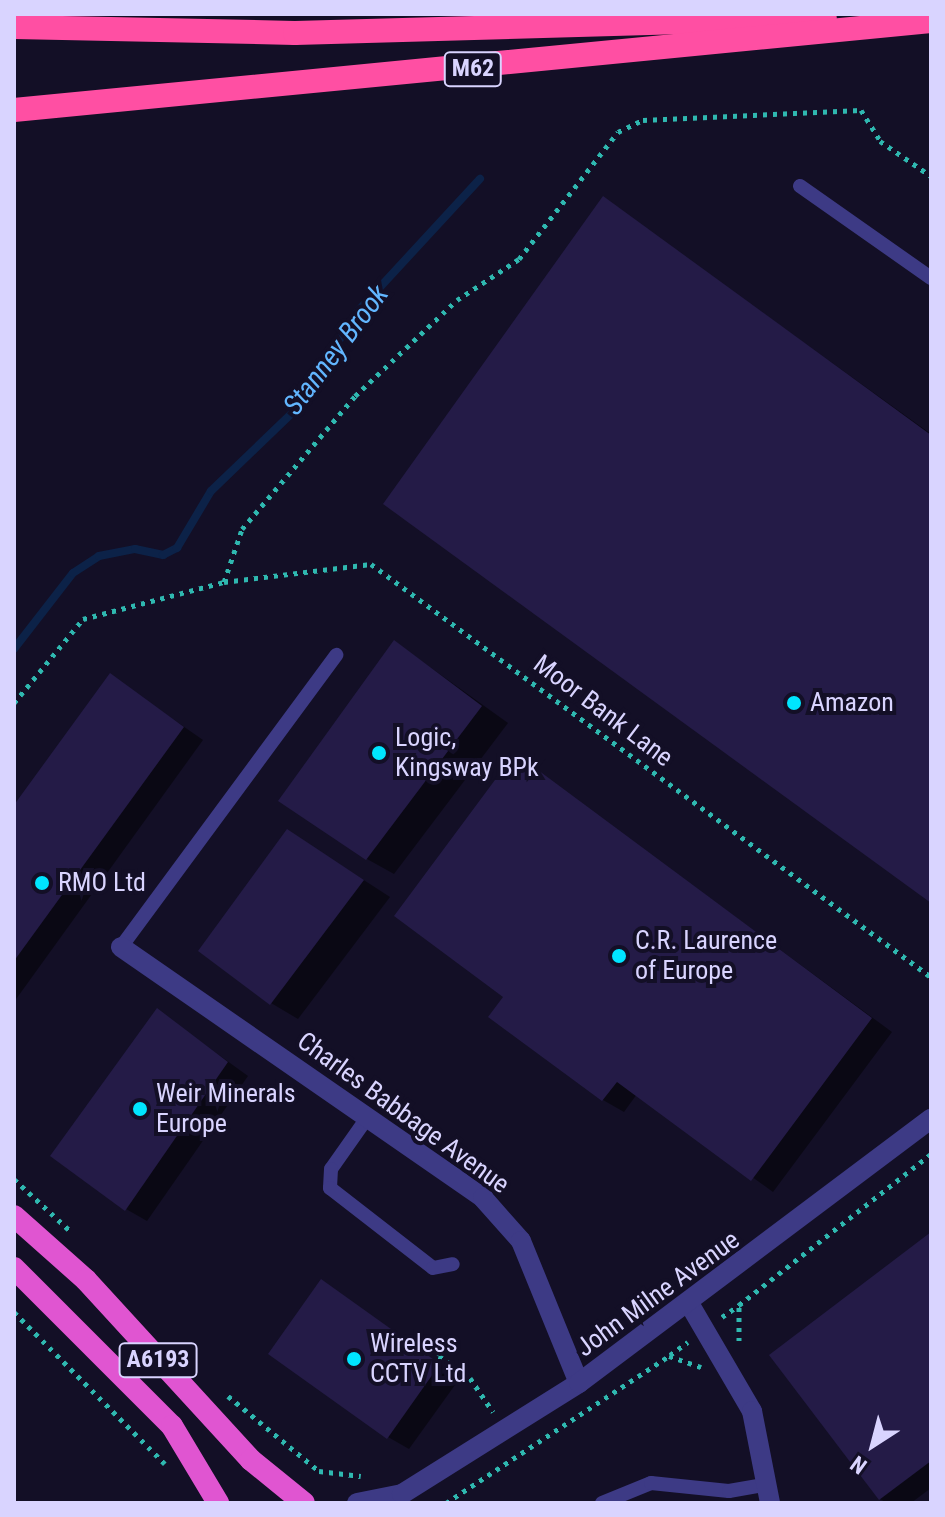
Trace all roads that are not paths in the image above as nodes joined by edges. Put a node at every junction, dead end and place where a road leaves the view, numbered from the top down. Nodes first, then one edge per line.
1 (931, 15) edge
2 (931, 21) edge
3 (14, 27) edge
4 (14, 110) edge
5 (800, 186) dead end
6 (931, 278) edge
7 (336, 655) dead end
8 (121, 947) joint
9 (367, 1118) junction
10 (931, 1119) edge
11 (14, 1216) edge
12 (453, 1264) dead end
13 (14, 1268) edge
14 (690, 1305) junction
15 (579, 1383) junction
16 (768, 1493) edge
17 (361, 1494) edge
18 (400, 1498) edge
19 (218, 1503) edge
20 (281, 1503) edge
21 (295, 1503) edge
22 (304, 1503) edge
23 (602, 1503) edge

1 - 3 highway, M62
2 - 4 highway, M62
5 - 6 lane
7 - 8 lane
8 - 9 street, Charles Babbage Avenue
9 - 12 lane
9 - 15 street, Charles Babbage Avenue
10 - 14 street, John Milne Avenue
11 - 22 highway, A6193
13 - 19 highway, A6193
14 - 15 street, John Milne Avenue
14 - 16 street
15 - 18 street, John Milne Avenue
16 - 23 lane
17 - 18 street, John Milne Avenue
20 - 21 highway

